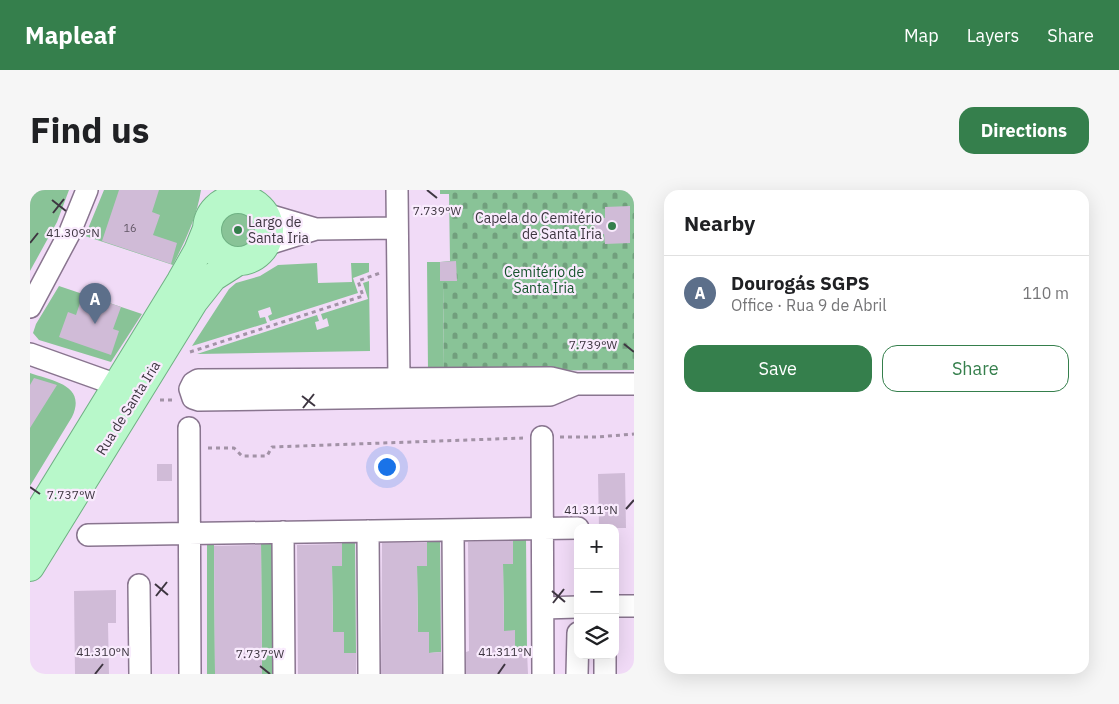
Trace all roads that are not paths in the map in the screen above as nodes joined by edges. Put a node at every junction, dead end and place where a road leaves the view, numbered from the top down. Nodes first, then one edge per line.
1 (87, 190) edge
2 (216, 190) edge
3 (397, 190) edge
4 (255, 202) edge
5 (208, 223) junction
6 (397, 228) junction
7 (316, 229) junction
8 (265, 245) junction
9 (238, 261) junction
10 (30, 307) edge
11 (30, 354) edge
12 (399, 379) junction
13 (118, 384) junction
14 (576, 384) junction
15 (634, 384) edge
16 (542, 437) road end
17 (189, 438) road end
18 (30, 527) edge
19 (543, 528) junction
20 (574, 528) edge
21 (453, 530) junction
22 (368, 531) junction
23 (283, 532) junction
24 (190, 534) junction
25 (88, 535) dead end
26 (30, 567) edge
27 (139, 585) dead end
28 (619, 606) edge
29 (634, 606) edge
30 (574, 607) edge
31 (543, 608) junction
32 (577, 659) edge
33 (604, 659) edge
34 (140, 674) edge
35 (190, 674) edge
36 (284, 674) edge
37 (368, 674) edge
38 (454, 674) edge
39 (543, 674) edge
40 (577, 674) edge
41 (605, 674) edge

1 - 10 street
2 - 5 main road, Rua de Santa Iria
3 - 6 street
4 - 5 main road
4 - 7 street
4 - 8 main road
5 - 9 main road
5 - 13 main road, Rua de Santa Iria
6 - 7 street
6 - 12 street
7 - 8 street
8 - 9 main road
9 - 26 main road, Rua de Santa Iria
11 - 13 street
12 - 14 street
12 - 14 street
13 - 18 main road, Rua de Santa Iria
14 - 15 street
16 - 19 street
17 - 24 street
19 - 20 street
19 - 21 street
19 - 31 street
21 - 22 street
21 - 38 street
22 - 23 street
22 - 37 street
23 - 24 street
23 - 36 street
24 - 25 street
24 - 35 street
27 - 34 street
28 - 29 street
30 - 31 street
31 - 39 street
32 - 40 street
33 - 41 street

